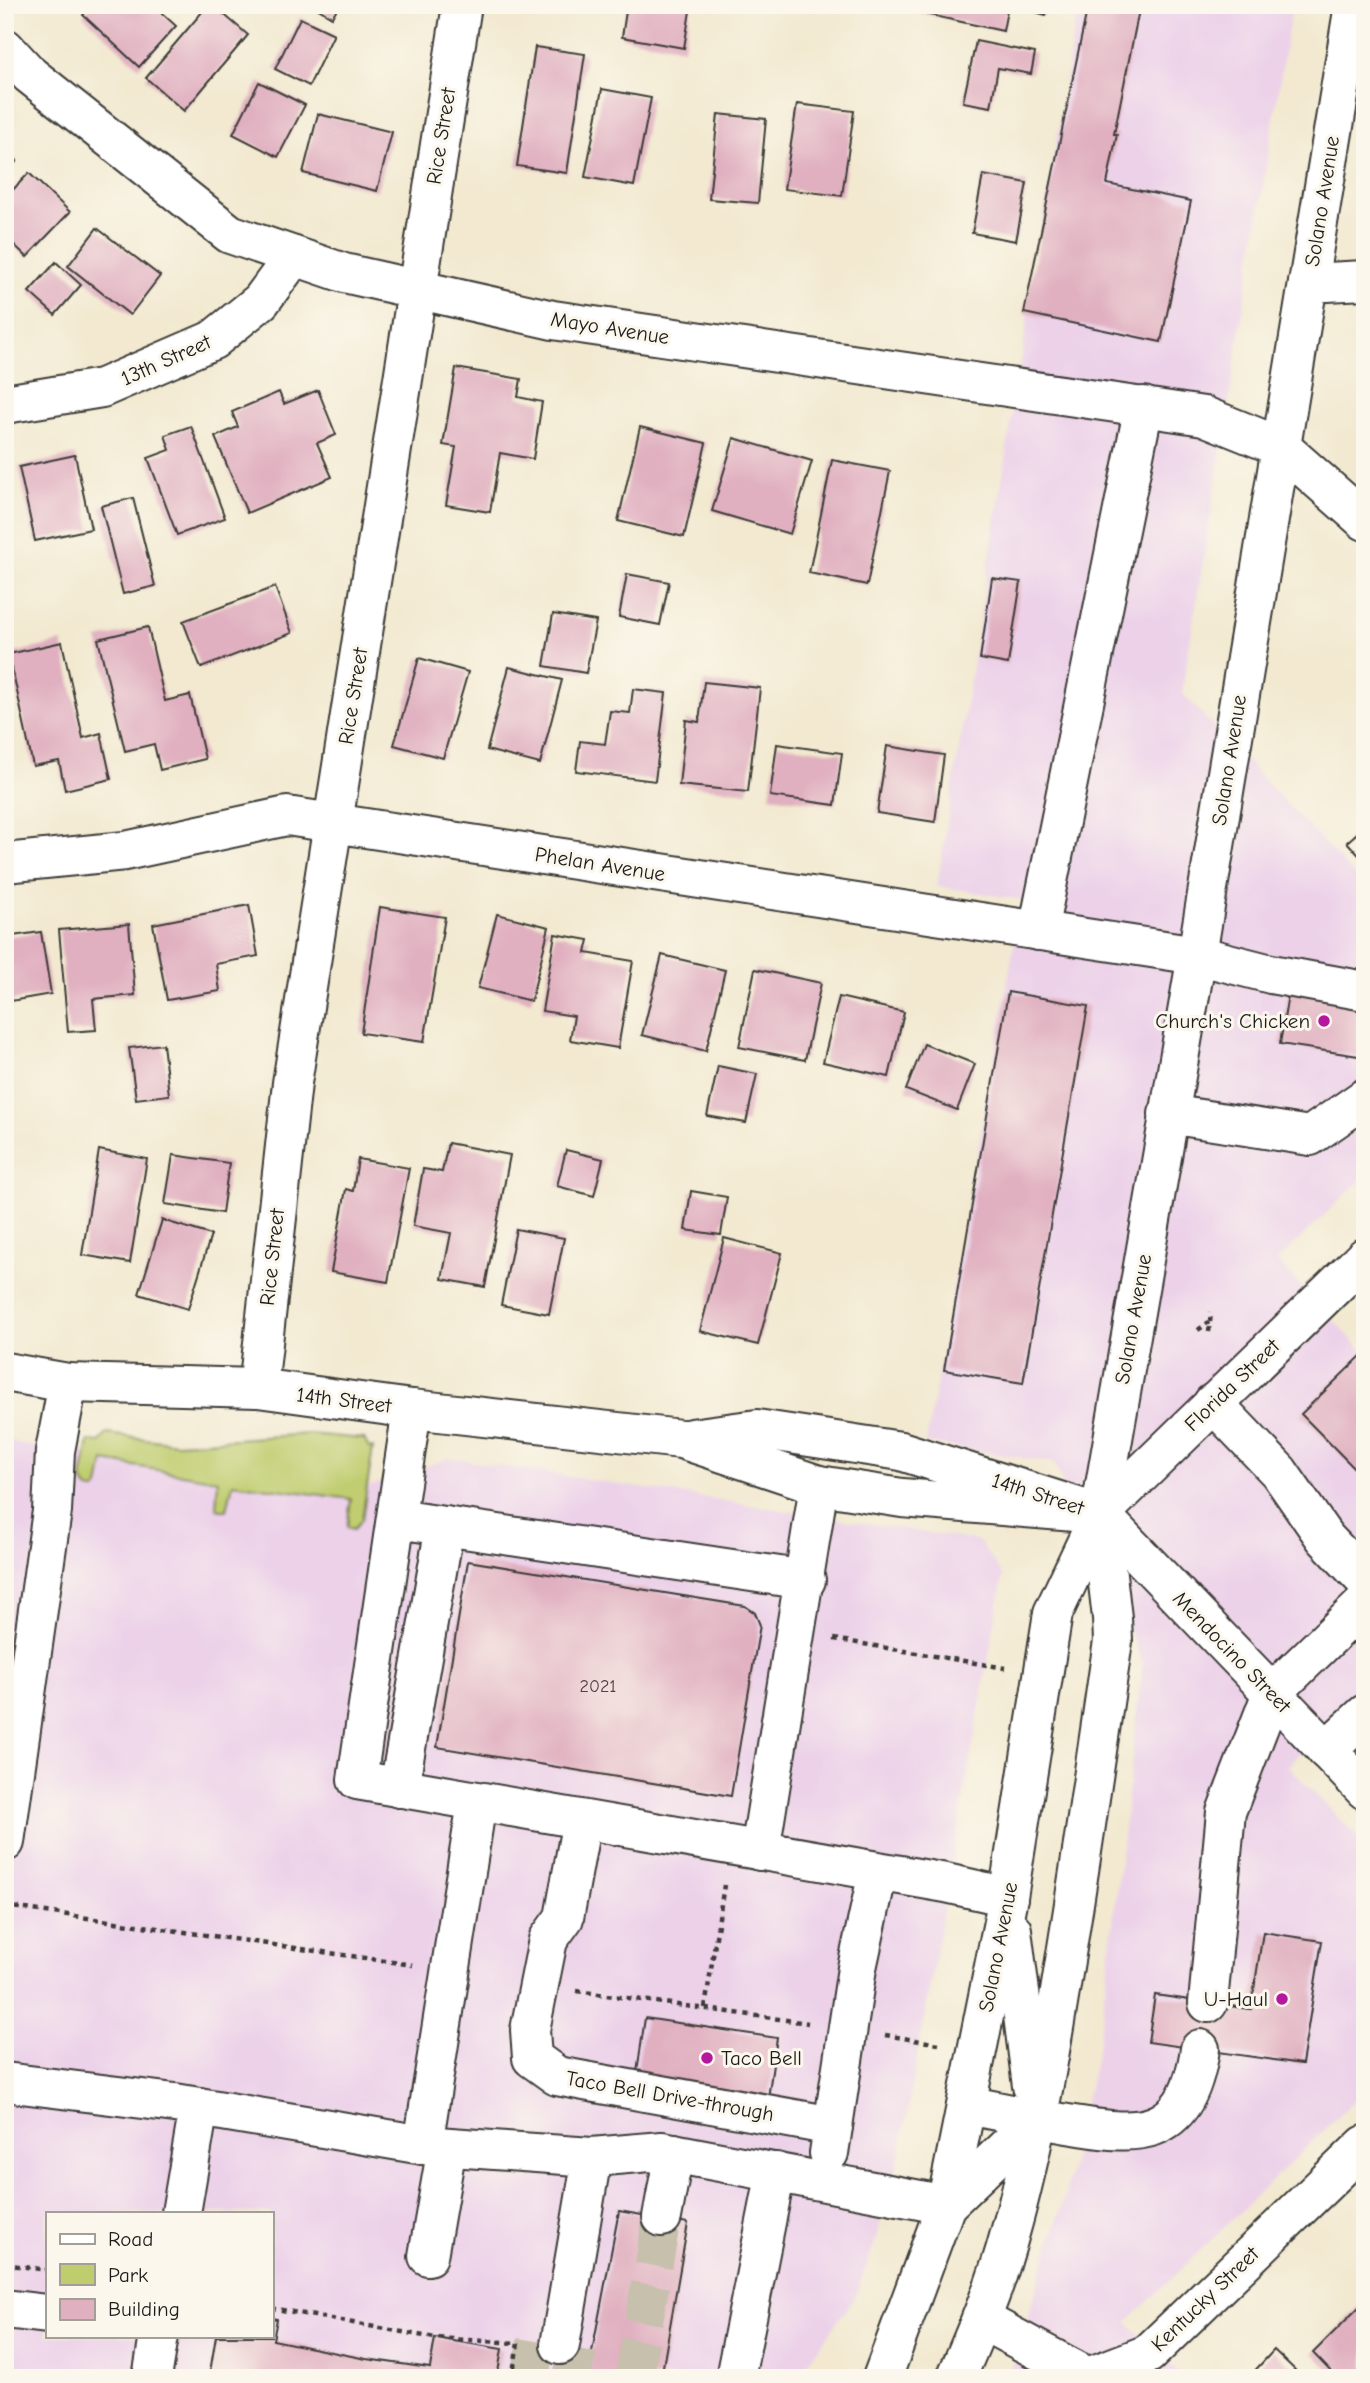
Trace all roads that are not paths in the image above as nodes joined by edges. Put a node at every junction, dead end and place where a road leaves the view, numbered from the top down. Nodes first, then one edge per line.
1 (462, 5) edge
2 (1354, 5) edge
3 (5, 48) edge
4 (294, 256) junction
5 (1365, 280) edge
6 (1308, 283) junction
7 (417, 290) junction
8 (5, 404) edge
9 (1144, 406) junction
10 (1281, 447) junction
11 (1365, 521) edge
12 (332, 823) junction
13 (5, 863) edge
14 (1038, 931) junction
15 (1197, 955) junction
16 (1365, 991) edge
17 (1365, 1098) edge
18 (1168, 1114) junction
19 (1365, 1257) edge
20 (5, 1372) edge
21 (68, 1383) junction
22 (258, 1388) junction
23 (1213, 1403) junction
24 (412, 1409) junction
25 (681, 1439) junction
26 (819, 1485) junction
27 (1100, 1514) junction
28 (397, 1519) junction
29 (444, 1526) junction
30 (806, 1580) junction
31 (1365, 1580) edge
32 (1365, 1603) edge
33 (1272, 1693) junction
34 (1365, 1714) edge
35 (1326, 1750) junction
36 (400, 1788) junction
37 (1365, 1790) edge
38 (477, 1802) junction
39 (582, 1820) junction
40 (5, 1842) edge
41 (745, 1848) junction
42 (878, 1872) junction
43 (1008, 1897) junction
44 (1208, 2003) dead end
45 (1200, 2049) dead end
46 (5, 2082) edge
47 (967, 2105) junction
48 (200, 2107) junction
49 (1036, 2119) junction
50 (833, 2126) junction
51 (1365, 2144) edge
52 (435, 2146) junction
53 (674, 2154) junction
54 (592, 2157) junction
55 (776, 2172) junction
56 (825, 2180) junction
57 (946, 2205) junction
58 (181, 2212) edge
59 (662, 2217) tunnel mouth
60 (428, 2256) dead end
61 (5, 2309) edge
62 (46, 2314) edge
63 (982, 2320) junction
64 (159, 2338) edge
65 (897, 2340) junction
66 (558, 2345) tunnel mouth
67 (1088, 2377) edge
68 (152, 2378) edge
69 (735, 2378) edge
70 (860, 2378) edge
71 (882, 2378) edge
72 (956, 2378) edge

1 - 7 street, Rice Street
2 - 6 street, Solano Avenue
3 - 4 street, Mayo Avenue
4 - 7 street, Mayo Avenue
4 - 8 street, 13th Street
5 - 6 street
6 - 10 street, Solano Avenue
7 - 9 street, Mayo Avenue
7 - 12 street, Rice Street
9 - 10 street, Mayo Avenue
9 - 14 street
10 - 11 street, Mayo Avenue
10 - 15 street, Solano Avenue
12 - 13 street, Phelan Avenue
12 - 14 street, Phelan Avenue
12 - 22 street, Rice Street
14 - 15 street, Phelan Avenue
15 - 16 street, Phelan Avenue
15 - 18 street, Solano Avenue
17 - 18 street
18 - 27 street, Solano Avenue
19 - 23 street, Florida Street
20 - 21 street, 14th Street
21 - 22 street, 14th Street
21 - 40 street
22 - 24 street, 14th Street
23 - 27 street, Florida Street
23 - 31 street
24 - 25 street, 14th Street
24 - 28 street
25 - 26 street, 14th Street
25 - 27 street, 14th Street
26 - 27 street, 14th Street
26 - 30 street
27 - 33 street, Mendocino Street
27 - 43 street, Solano Avenue
27 - 49 street, Solano Avenue
28 - 29 street
28 - 36 street
29 - 30 street
29 - 36 street
30 - 41 street
32 - 33 street
33 - 35 street, Mendocino Street
33 - 44 street
34 - 35 street
35 - 37 street, Mendocino Street
36 - 38 street
38 - 39 street
38 - 52 street
39 - 41 street
39 - 50 street, Taco Bell Drive-through
41 - 42 street
42 - 43 street
42 - 50 street
43 - 47 street, Solano Avenue
43 - 49 street
45 - 49 street
46 - 48 street
47 - 49 street
47 - 57 street, Solano Avenue
48 - 52 street
48 - 58 street
49 - 57 street
49 - 63 street, Solano Avenue
50 - 56 street
51 - 67 street, Kentucky Street
52 - 54 street
52 - 60 street
53 - 54 street
53 - 55 street
53 - 59 street
54 - 66 street
55 - 56 street
55 - 69 street
56 - 57 street
57 - 65 street, Solano Avenue
61 - 62 street
63 - 67 street, Kentucky Street
63 - 72 street, Solano Avenue
64 - 68 street
65 - 70 street
65 - 71 street, Solano Avenue

